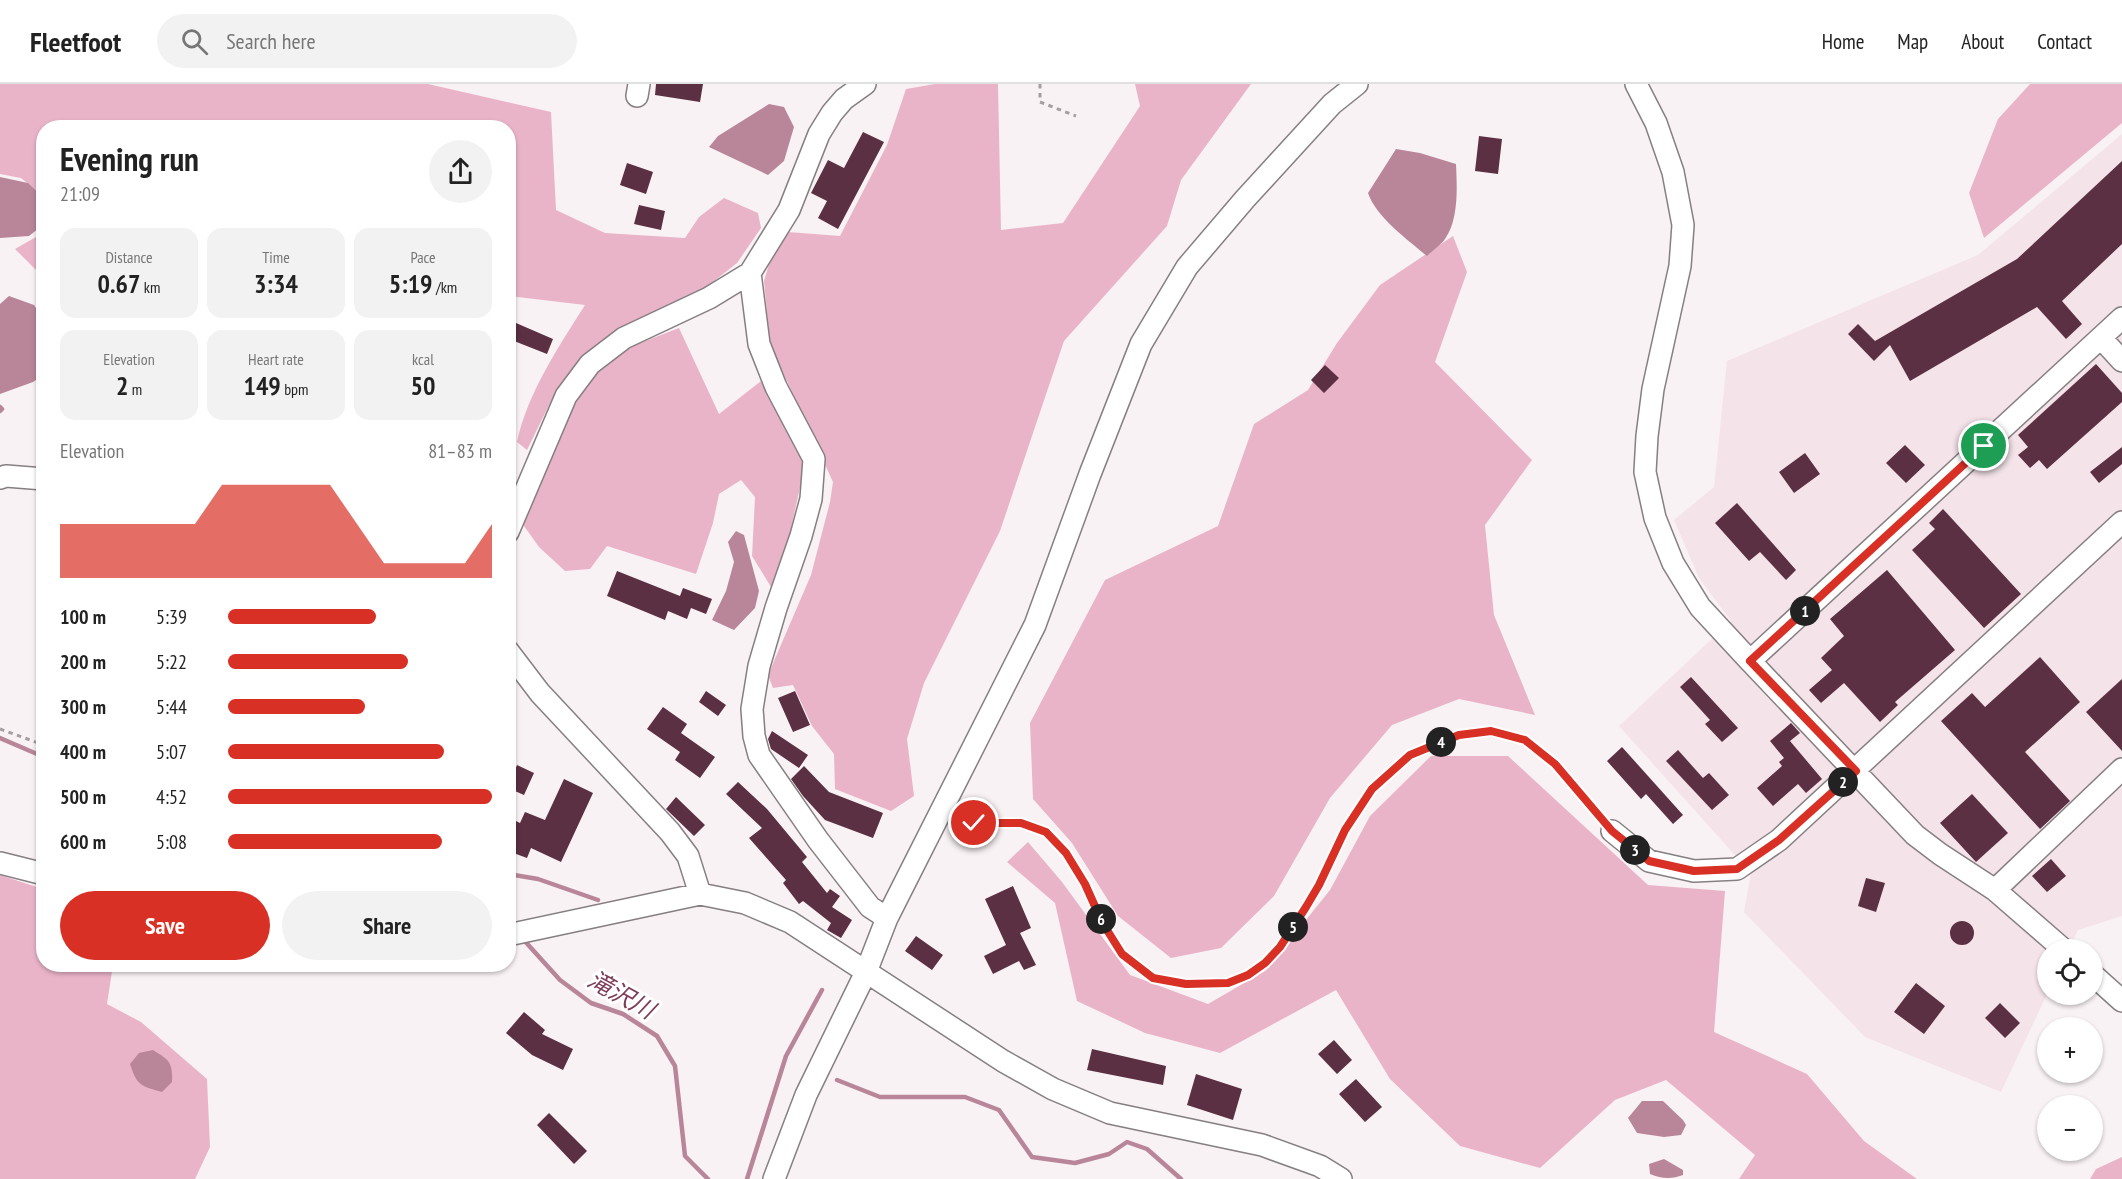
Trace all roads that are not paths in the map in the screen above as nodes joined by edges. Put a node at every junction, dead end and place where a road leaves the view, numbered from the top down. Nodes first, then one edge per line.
1 (865, 84) edge
2 (1357, 84) edge
3 (1636, 84) edge
4 (750, 273) junction
5 (2122, 318) edge
6 (2101, 338) junction
7 (2122, 361) edge
8 (0, 477) edge
9 (36, 478) edge
10 (516, 513) edge
11 (2122, 522) edge
12 (1750, 661) junction
13 (516, 662) edge
14 (2122, 769) edge
15 (1856, 771) junction
16 (1612, 831) road end
17 (0, 863) edge
18 (36, 872) edge
19 (1995, 890) junction
20 (700, 894) junction
21 (887, 918) junction
22 (516, 933) edge
23 (2051, 939) edge
24 (866, 972) junction
25 (2103, 984) edge
26 (2122, 1001) edge
27 (774, 1179) edge
28 (1341, 1179) edge

1 - 4 street
2 - 21 street
3 - 12 street
4 - 10 street
4 - 21 street
5 - 6 street
6 - 7 street
6 - 12 street
8 - 9 street
11 - 15 street
12 - 15 street
13 - 20 street
14 - 19 street
15 - 16 street
15 - 19 street
17 - 18 street
19 - 23 street
20 - 22 street
20 - 24 street
21 - 24 street
24 - 27 street
24 - 28 street
25 - 26 street

